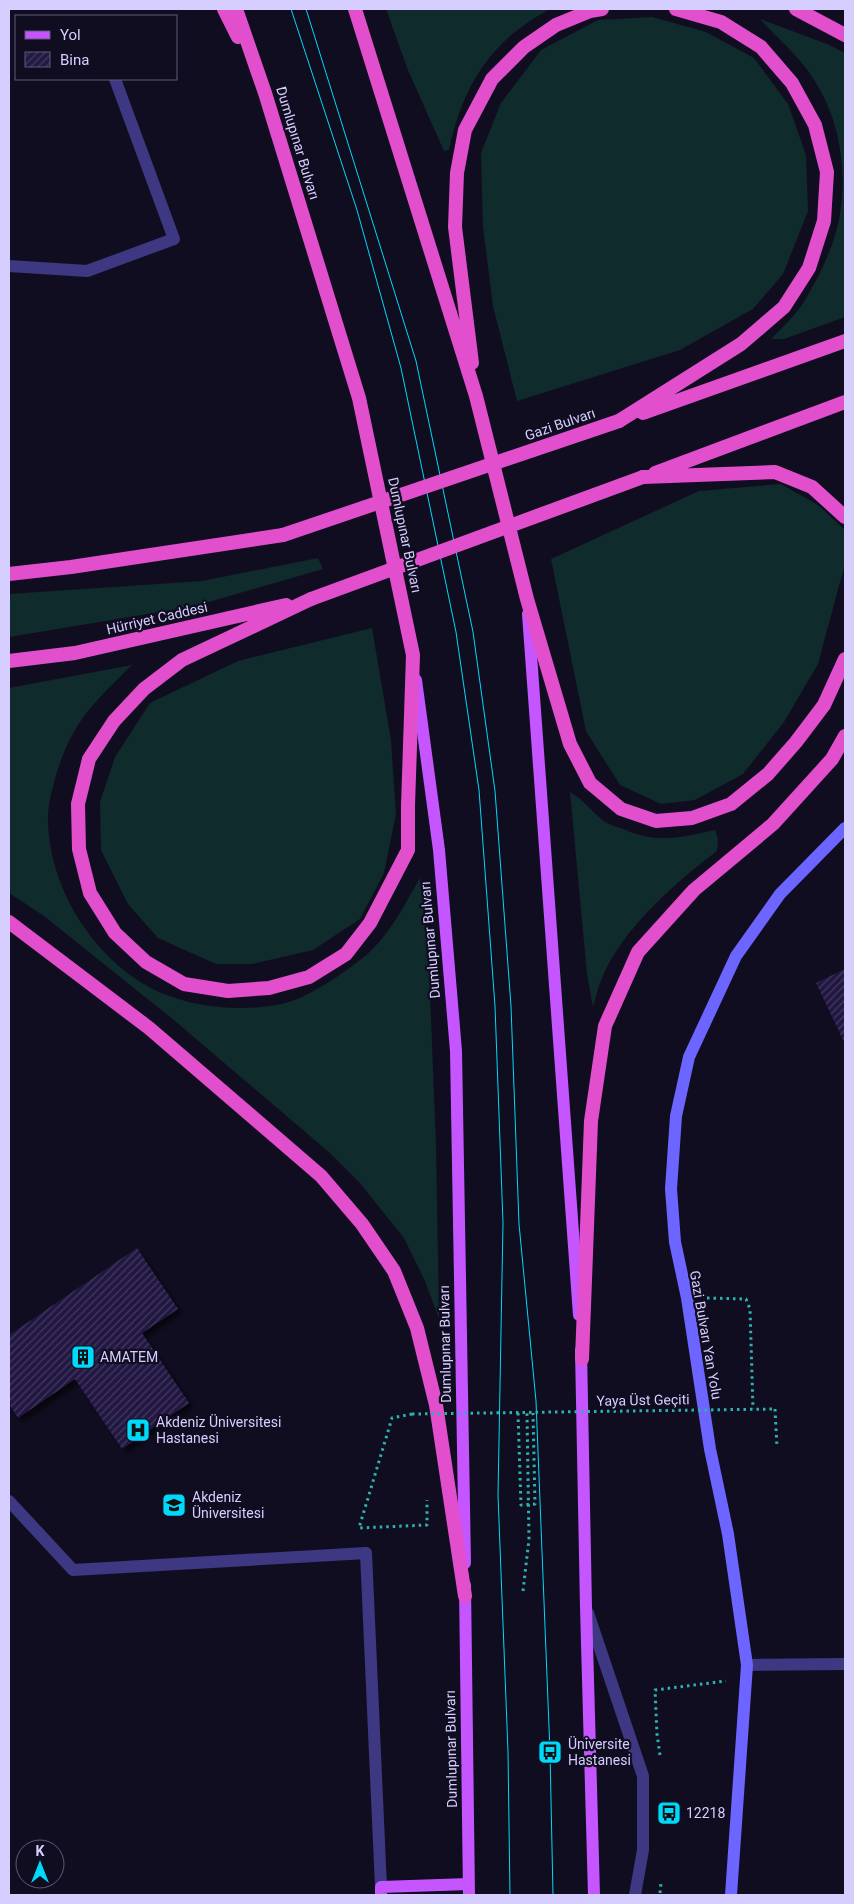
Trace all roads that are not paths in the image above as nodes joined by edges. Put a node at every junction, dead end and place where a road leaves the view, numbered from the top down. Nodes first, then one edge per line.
1 (224, 9) edge
2 (236, 9) edge
3 (355, 9) edge
4 (602, 9) edge
5 (676, 9) edge
6 (796, 9) edge
7 (845, 35) edge
8 (115, 80) edge
9 (265, 93) junction
10 (9, 266) edge
11 (845, 341) edge
12 (476, 396) junction
13 (845, 402) edge
14 (619, 421) junction
15 (642, 477) junction
16 (845, 517) edge
17 (9, 574) edge
18 (311, 599) junction
19 (527, 599) junction
20 (413, 655) junction
21 (845, 659) edge
22 (9, 661) edge
23 (845, 736) edge
24 (845, 828) edge
25 (9, 922) edge
26 (582, 1359) junction
27 (9, 1501) edge
28 (465, 1596) junction
29 (586, 1607) junction
30 (845, 1664) edge
31 (746, 1671) junction
32 (469, 1890) edge
33 (381, 1891) edge
34 (594, 1895) edge
35 (635, 1895) edge
36 (731, 1895) edge

1 - 9 highway
2 - 9 highway, Dumlupınar Bulvarı
3 - 12 highway
4 - 12 highway
5 - 14 highway
6 - 7 highway
8 - 10 street
9 - 20 highway, Dumlupınar Bulvarı
11 - 14 highway, Gazi Bulvarı
12 - 19 highway
13 - 15 highway
14 - 17 highway, Gazi Bulvarı, bridge
15 - 16 highway
15 - 18 highway, bridge
18 - 20 highway
18 - 22 highway, Hürriyet Caddesi
19 - 21 highway
19 - 26 main road
20 - 28 main road, Dumlupınar Bulvarı
23 - 26 highway
24 - 31 main road, Gazi Bulvarı Yan Yolu
25 - 28 highway
26 - 29 main road
27 - 33 street
28 - 32 main road, Dumlupınar Bulvarı
29 - 34 main road
29 - 35 street
30 - 31 street
31 - 36 main road, Gazi Bulvarı Yan Yolu
32 - 33 main road

